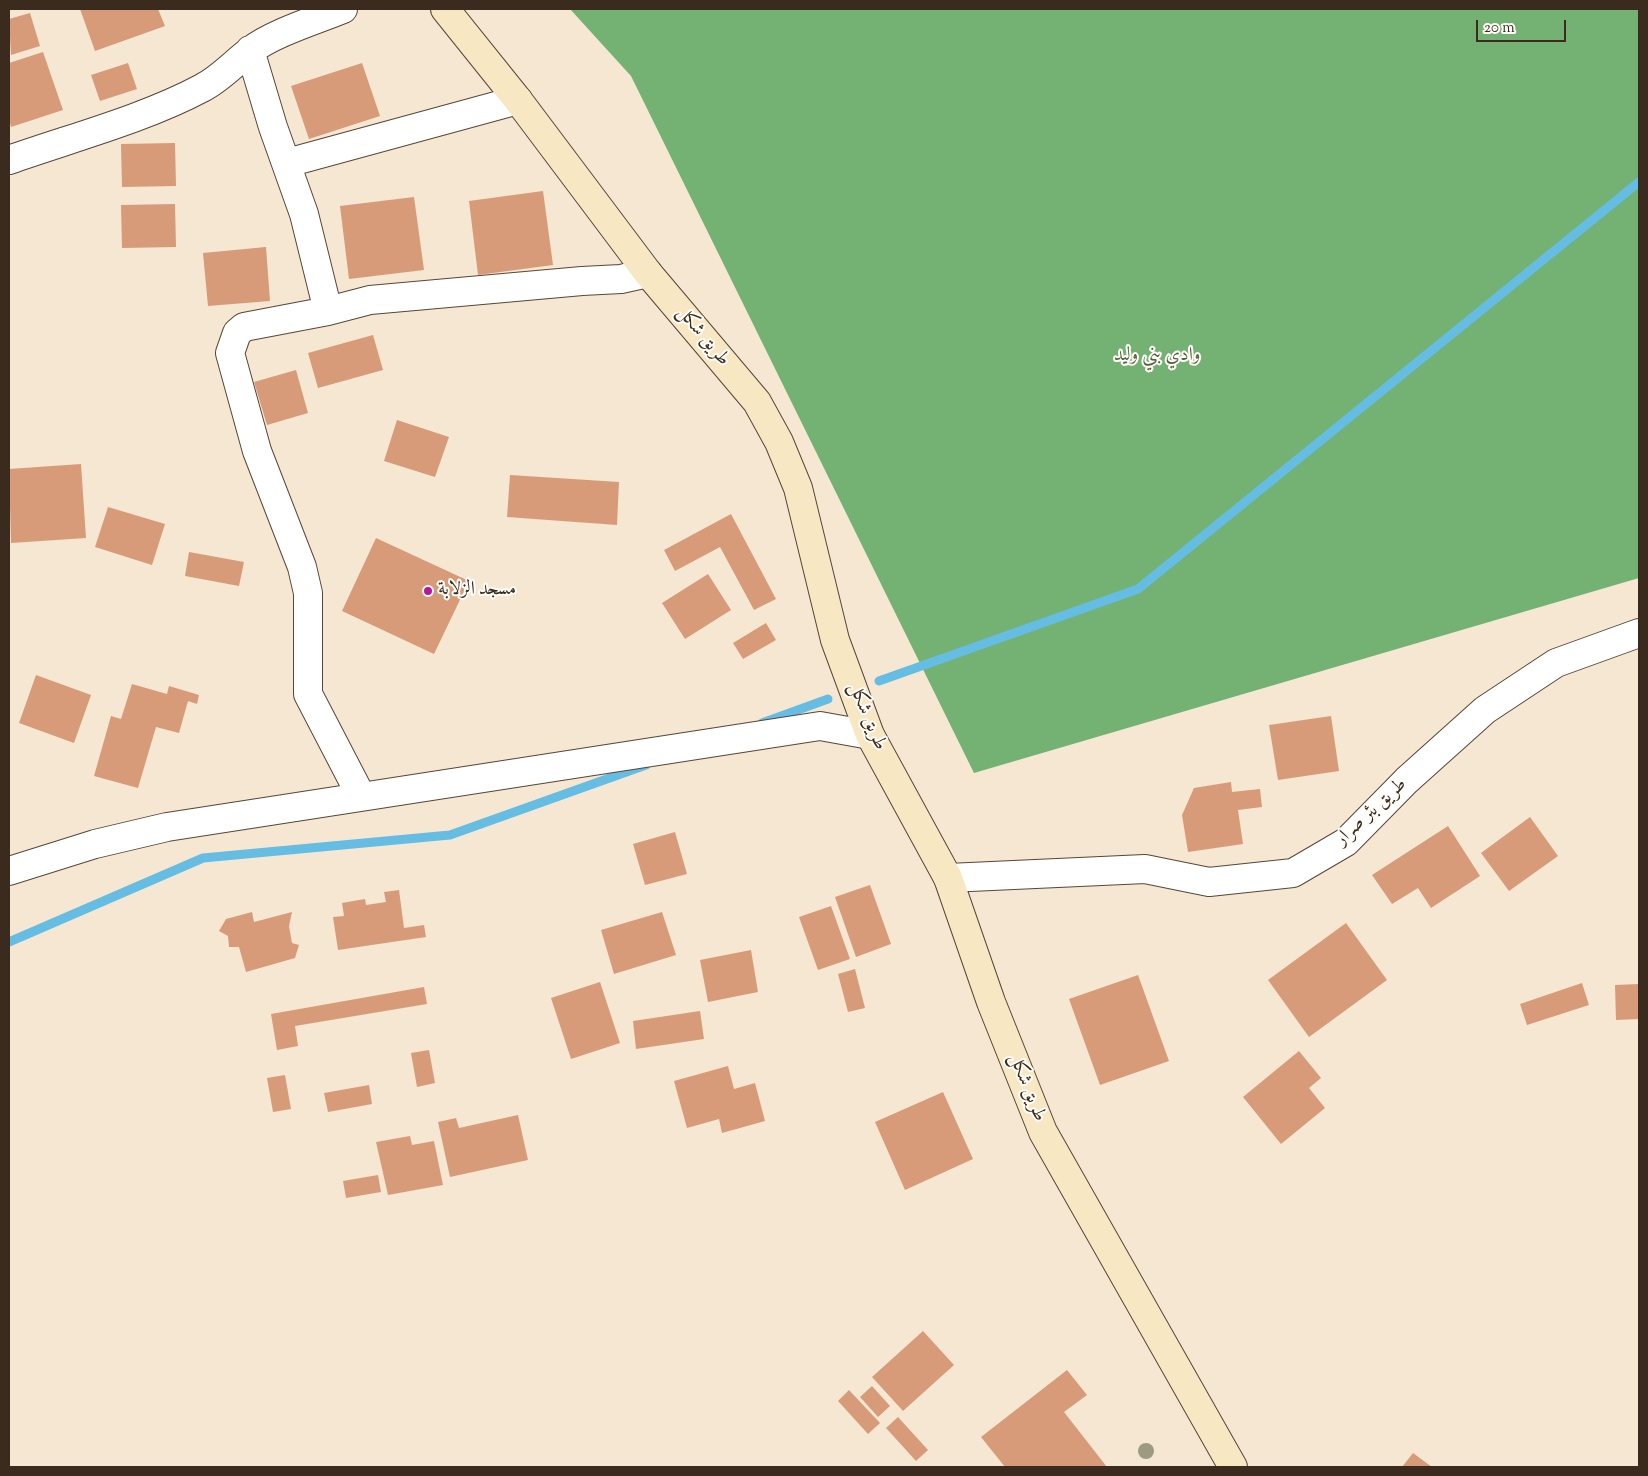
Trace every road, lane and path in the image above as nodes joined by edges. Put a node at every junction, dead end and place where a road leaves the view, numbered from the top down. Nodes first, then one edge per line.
1 (344, 9) edge
2 (444, 9) edge
3 (250, 50) junction
4 (518, 100) junction
5 (9, 160) edge
6 (287, 163) junction
7 (648, 273) junction
8 (328, 311) junction
9 (1639, 633) edge
10 (870, 735) junction
11 (361, 796) junction
12 (9, 871) edge
13 (948, 878) junction
14 (1233, 1467) edge

1 - 3 street
2 - 4 main road, طريق شكل
3 - 5 street
3 - 6 street
4 - 6 street
4 - 7 main road, طريق شكل
6 - 8 street
7 - 8 street
7 - 10 main road, طريق شكل
8 - 11 street
9 - 13 street, طريق بئر صرار
10 - 11 street
10 - 13 main road, طريق شكل
11 - 12 street
13 - 14 main road, طريق شكل

